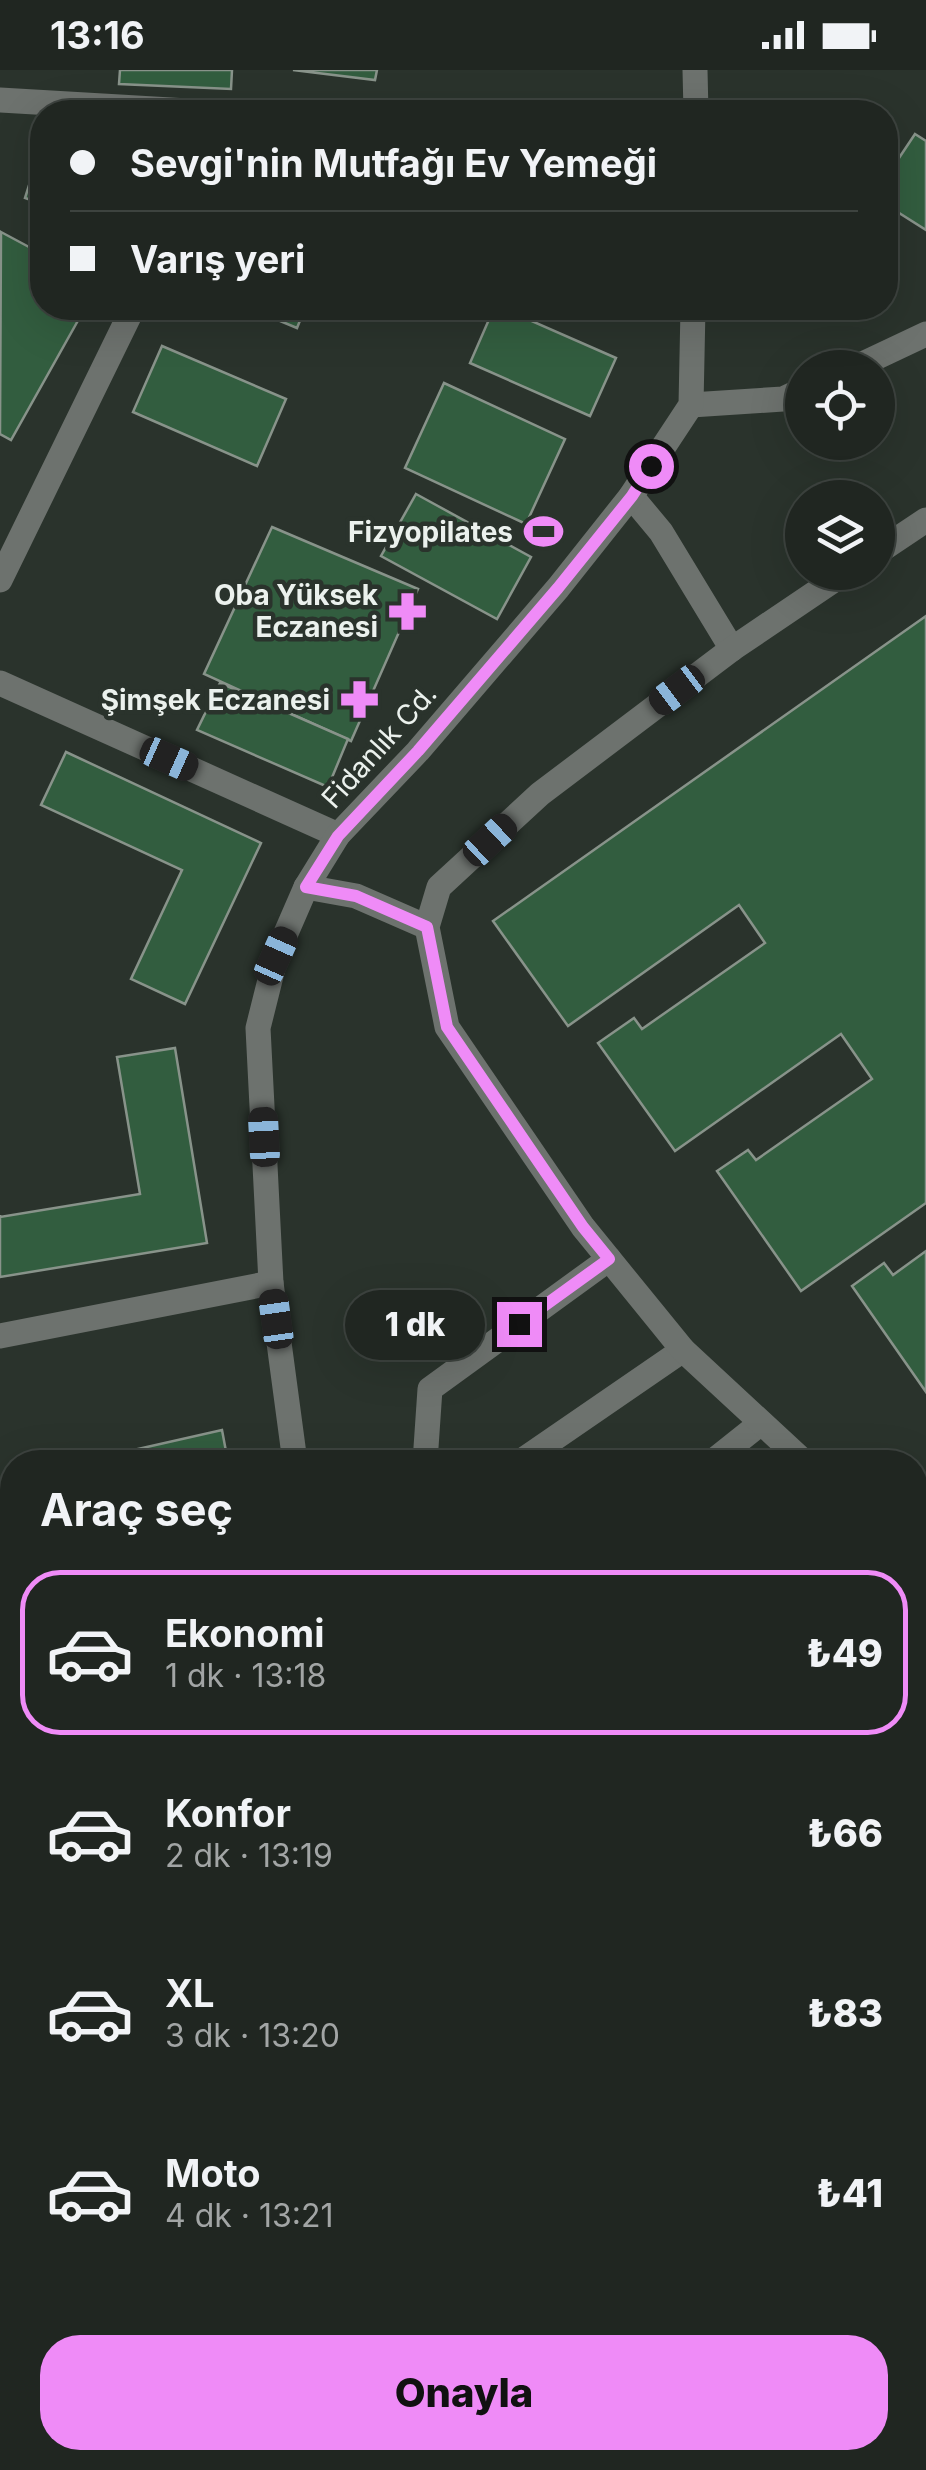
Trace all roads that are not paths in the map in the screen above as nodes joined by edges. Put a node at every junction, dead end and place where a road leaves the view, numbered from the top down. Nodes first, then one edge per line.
1 (696, 70) edge
2 (0, 100) edge
3 (696, 100) edge
4 (30, 102) edge
5 (127, 320) edge
6 (693, 320) edge
7 (926, 334) edge
8 (892, 350) edge
9 (785, 398) edge
10 (691, 405) junction
11 (632, 496) junction
12 (926, 520) edge
13 (895, 541) edge
14 (0, 580) edge
15 (819, 590) edge
16 (732, 648) junction
17 (0, 683) edge
18 (338, 836) junction
19 (306, 887) junction
20 (427, 927) junction
21 (609, 1259) junction
22 (271, 1283) junction
23 (0, 1336) edge
24 (683, 1350) junction
25 (761, 1422) junction
26 (293, 1450) edge
27 (426, 1450) edge
28 (537, 1450) edge
29 (727, 1450) edge
30 (791, 1450) edge

1 - 3 street
2 - 4 street
5 - 14 street
6 - 10 street
7 - 8 street
9 - 10 street
10 - 11 street, Fidanlık Cd.
11 - 16 street
11 - 18 street, Fidanlık Cd.
12 - 13 street
15 - 16 street
16 - 20 street
17 - 18 street
18 - 19 street, Fidanlık Cd.
19 - 20 street
19 - 22 street, Fidanlık Cd.
20 - 21 street
21 - 24 street
21 - 27 street
22 - 23 street
22 - 26 street, Fidanlık Cd.
24 - 25 street
24 - 28 street
25 - 29 street
25 - 30 street

